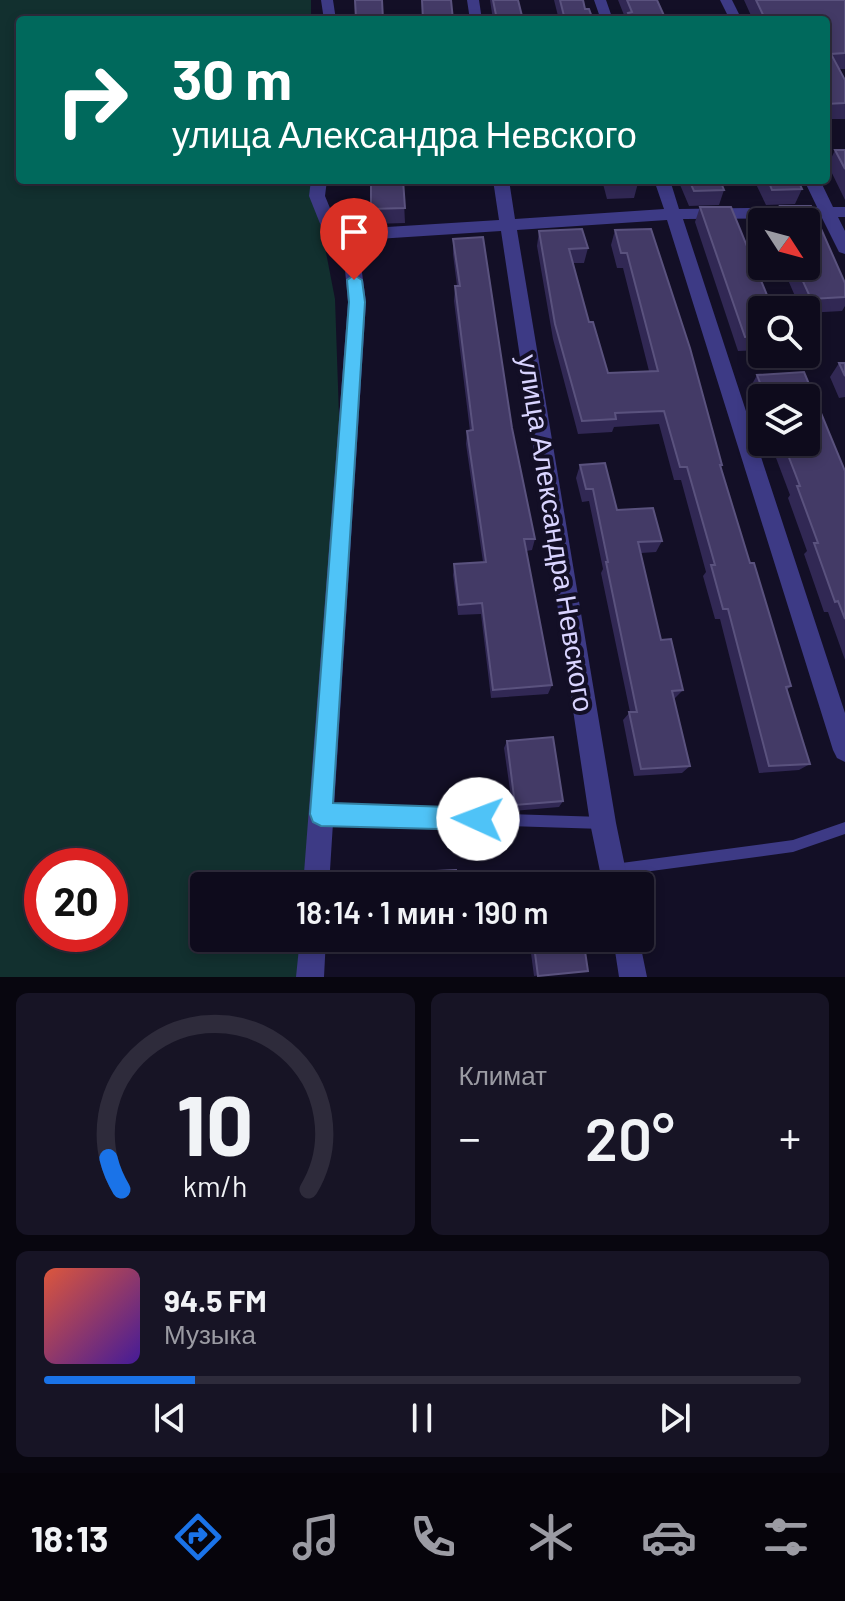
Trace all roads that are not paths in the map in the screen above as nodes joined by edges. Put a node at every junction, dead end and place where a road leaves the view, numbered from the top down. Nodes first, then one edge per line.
1 (318, 184) edge
2 (502, 184) edge
3 (663, 184) edge
4 (815, 184) edge
5 (836, 212) edge
6 (674, 214) junction
7 (508, 223) junction
8 (333, 236) junction
9 (845, 248) edge
10 (845, 750) edge
11 (321, 814) junction
12 (603, 823) junction
13 (845, 828) edge
14 (317, 872) edge
15 (614, 872) edge
16 (648, 872) edge
17 (312, 952) edge
18 (629, 952) edge
19 (310, 977) edge
20 (633, 977) edge

1 - 8 street
2 - 7 street, улица Александра Невского
3 - 6 street
4 - 5 street
5 - 6 street
5 - 9 street
6 - 7 street
6 - 10 street
7 - 8 street
7 - 12 street, улица Александра Невского
8 - 11 street
11 - 12 lane
11 - 14 street
12 - 15 street, улица Александра Невского
13 - 16 lane
17 - 19 street
18 - 20 street

